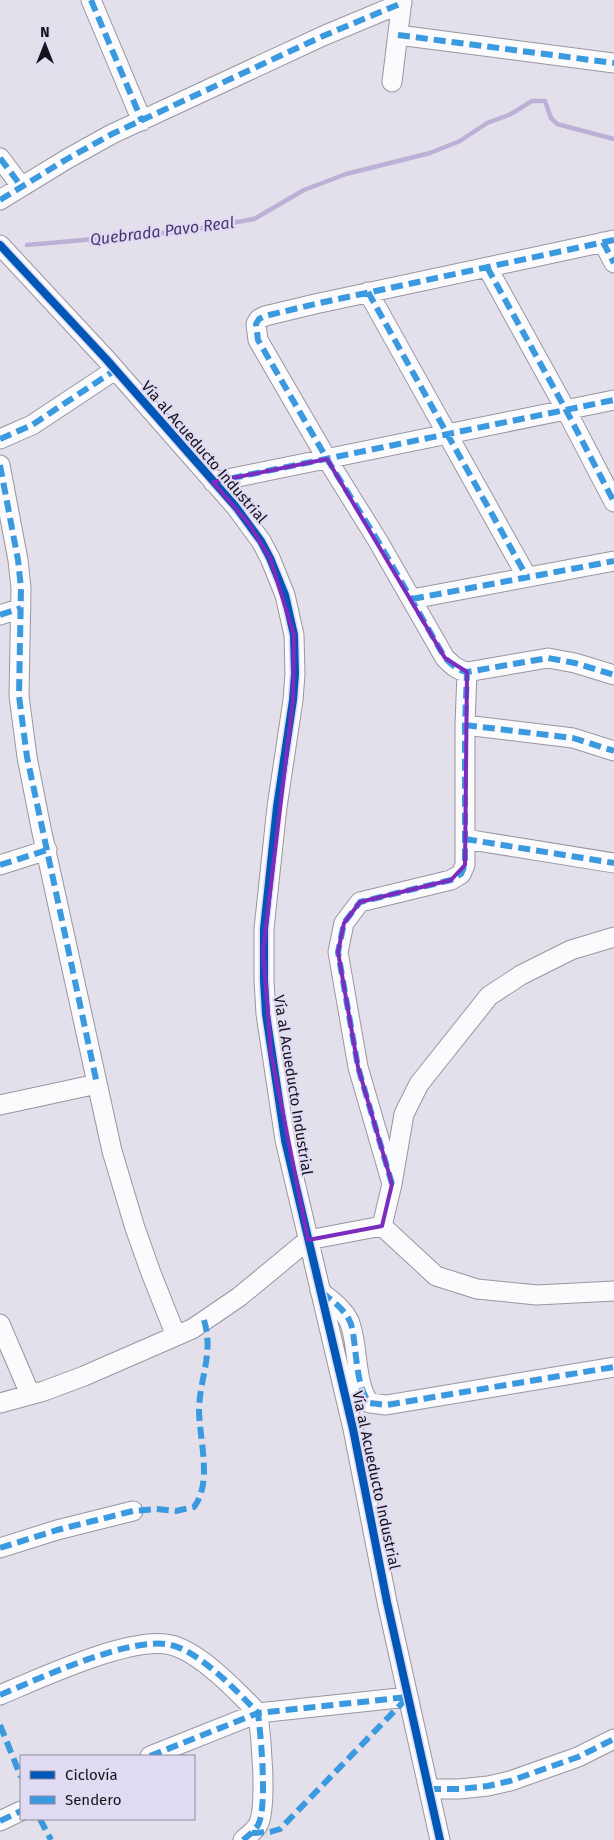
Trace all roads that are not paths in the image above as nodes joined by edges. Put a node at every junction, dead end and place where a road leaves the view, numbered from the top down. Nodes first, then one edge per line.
1 (90, 0) edge
2 (402, 1) edge
3 (398, 34) junction
4 (614, 63) edge
5 (392, 82) dead end
6 (142, 120) junction
7 (0, 158) edge
8 (21, 186) junction
9 (0, 200) edge
10 (608, 241) edge
11 (0, 245) edge
12 (614, 263) edge
13 (487, 267) junction
14 (368, 292) junction
15 (115, 370) junction
16 (614, 400) edge
17 (566, 410) junction
18 (448, 434) junction
19 (0, 439) edge
20 (327, 458) junction
21 (0, 465) edge
22 (213, 482) junction
23 (614, 502) edge
24 (614, 561) edge
25 (527, 577) junction
26 (412, 599) junction
27 (21, 608) junction
28 (0, 615) edge
29 (467, 672) junction
30 (614, 675) edge
31 (465, 725) junction
32 (614, 751) edge
33 (465, 839) junction
34 (47, 850) junction
35 (614, 863) edge
36 (0, 865) edge
37 (614, 937) edge
38 (97, 1084) junction
39 (0, 1105) edge
40 (392, 1184) junction
41 (382, 1226) junction
42 (308, 1240) junction
43 (320, 1291) junction
44 (614, 1291) edge
45 (0, 1324) edge
46 (176, 1336) junction
47 (614, 1367) edge
48 (30, 1394) junction
49 (0, 1403) edge
50 (133, 1511) dead end
51 (0, 1548) edge
52 (0, 1695) edge
53 (408, 1697) junction
54 (258, 1713) junction
55 (614, 1739) edge
56 (153, 1755) edge
57 (429, 1788) junction
58 (20, 1811) edge
59 (0, 1821) edge
60 (243, 1840) edge
61 (440, 1840) edge

1 - 6 street
2 - 3 street
2 - 6 street
3 - 4 street
3 - 5 street
6 - 8 street
7 - 8 street
8 - 9 street
10 - 12 street
10 - 13 street
11 - 15 street, Vía al Acueducto Industrial
13 - 14 street
13 - 17 street
14 - 18 street
14 - 20 street
15 - 19 street
15 - 22 street, Vía al Acueducto Industrial
16 - 17 street
17 - 18 street
17 - 23 street
18 - 20 street
18 - 25 street
20 - 22 street
20 - 26 street
21 - 27 street
22 - 42 street, Vía al Acueducto Industrial
24 - 25 street
25 - 26 street
26 - 29 street
27 - 28 street
27 - 34 street
29 - 30 street
29 - 31 street
31 - 32 street
31 - 33 street
33 - 35 street
33 - 40 street
34 - 36 street
34 - 38 street
37 - 40 street
38 - 39 street
38 - 46 street
40 - 41 street
41 - 42 street
41 - 44 street
42 - 43 street, Vía al Acueducto Industrial
42 - 46 street
43 - 47 street
43 - 53 street, Vía al Acueducto Industrial
45 - 48 street
46 - 48 street
48 - 49 street
50 - 51 street
52 - 54 street
53 - 54 street
53 - 57 street, Vía al Acueducto Industrial
54 - 56 street
54 - 60 street
55 - 57 street
57 - 61 street, Vía al Acueducto Industrial
58 - 59 street

